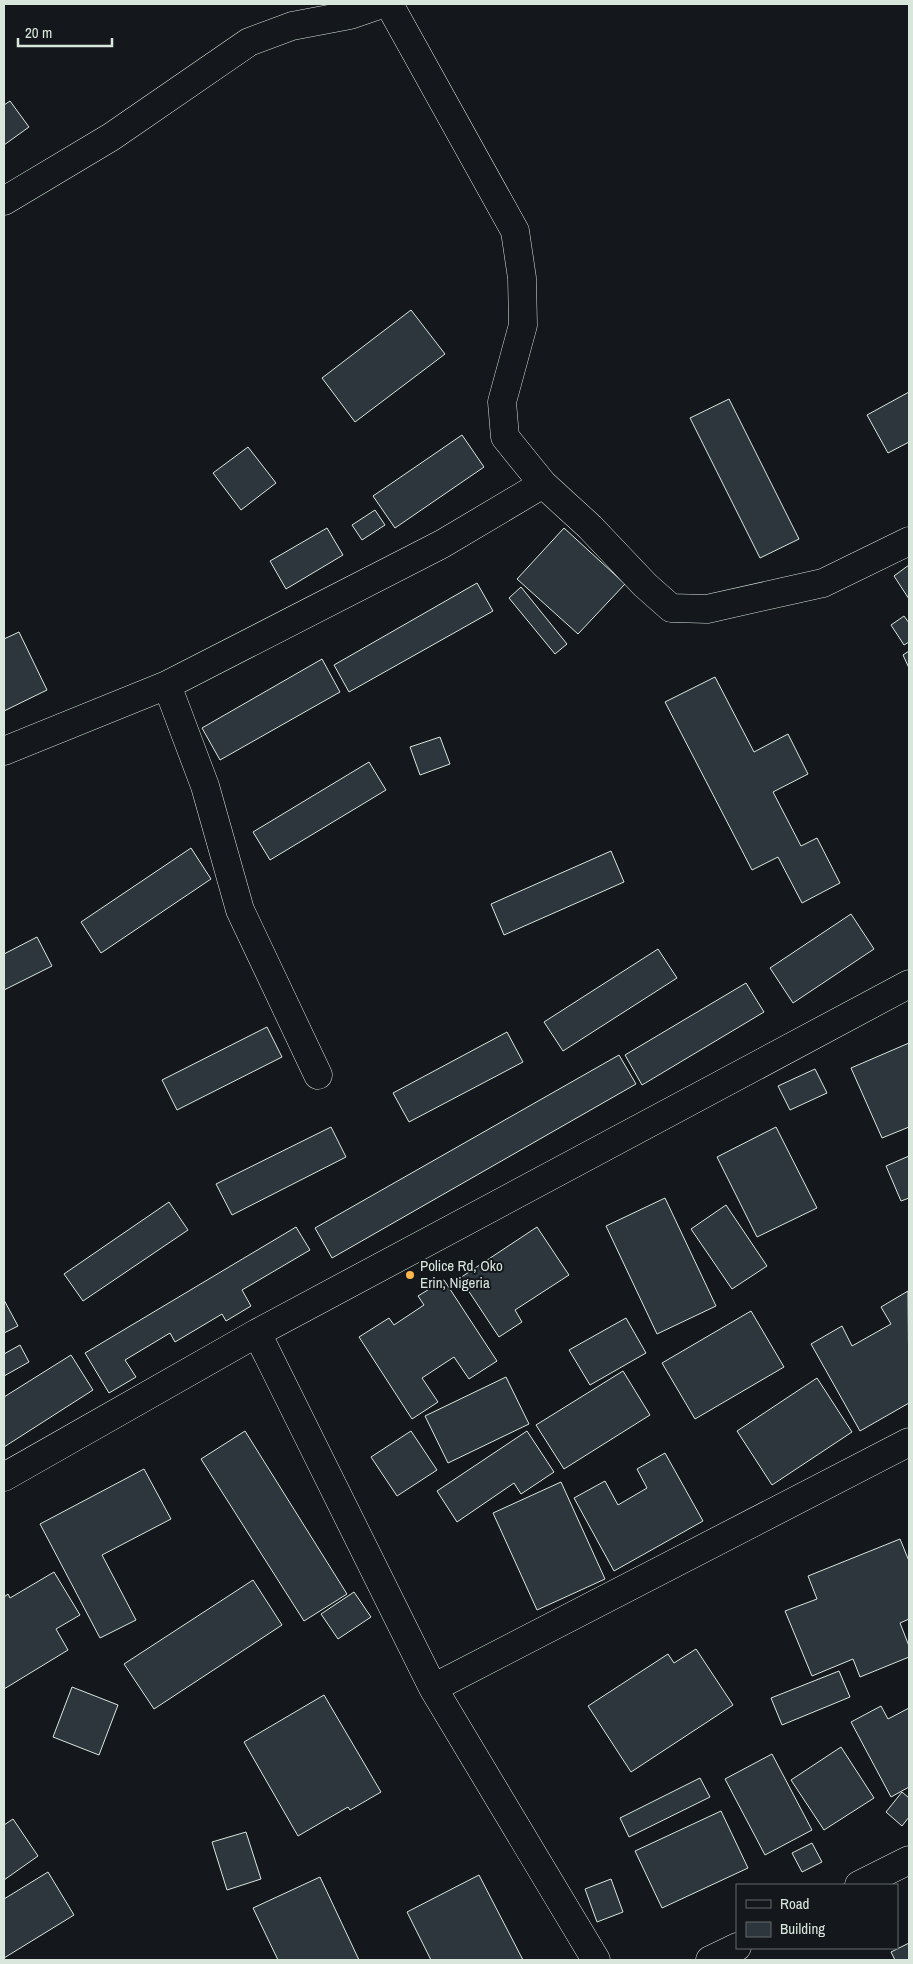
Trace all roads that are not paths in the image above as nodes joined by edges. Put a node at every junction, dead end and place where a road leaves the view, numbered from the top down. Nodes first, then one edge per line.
1 (382, 4) edge
2 (389, 4) edge
3 (4, 201) edge
4 (543, 484) junction
5 (909, 541) edge
6 (168, 685) junction
7 (4, 751) edge
8 (909, 984) edge
9 (318, 1075) dead end
10 (257, 1333) junction
11 (909, 1442) edge
12 (4, 1477) edge
13 (433, 1688) junction
14 (909, 1860) edge
15 (861, 1884) edge
16 (736, 1947) edge
17 (596, 1960) edge
18 (710, 1960) edge

1 - 3 street
2 - 4 street
4 - 5 street
4 - 6 street
6 - 7 street
6 - 9 street
8 - 10 street
10 - 12 street
10 - 13 street
11 - 13 street
13 - 17 street
14 - 15 street
16 - 18 street

